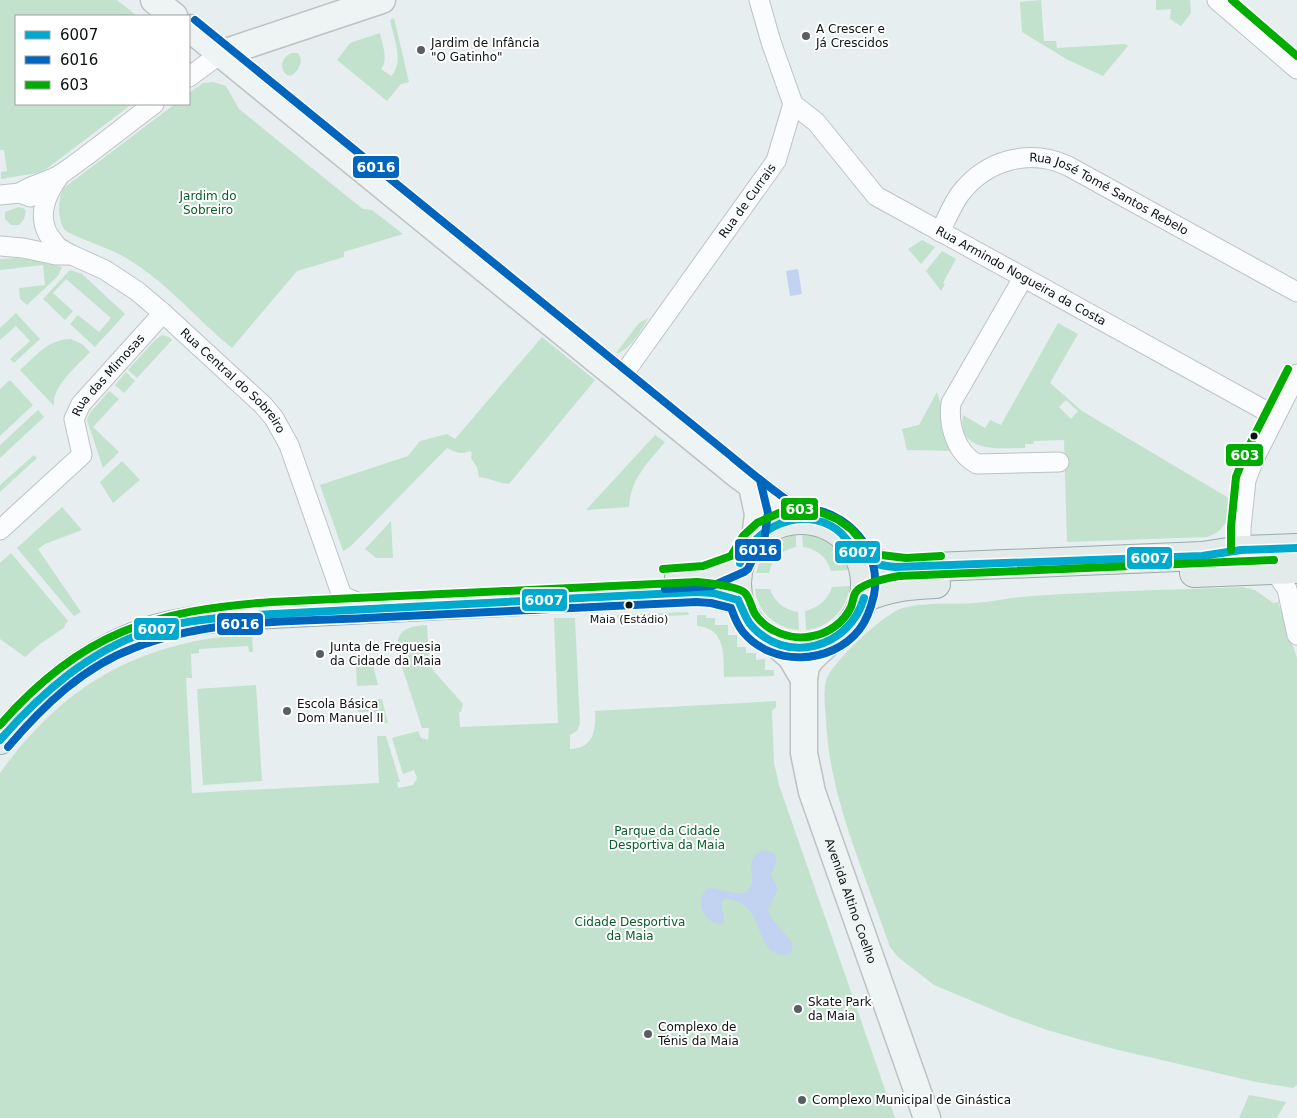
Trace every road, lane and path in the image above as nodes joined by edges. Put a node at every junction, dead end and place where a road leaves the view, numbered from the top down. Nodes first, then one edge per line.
1 (154, 0) edge
2 (382, 0) edge
3 (759, 0) edge
4 (1217, 0) edge
5 (173, 15) edge
6 (190, 29) edge
7 (220, 54) junction
8 (1297, 69) edge
9 (190, 76) edge
10 (793, 104) junction
11 (153, 105) edge
12 (60, 175) junction
13 (20, 193) junction
14 (0, 195) edge
15 (43, 216) junction
16 (940, 232) junction
17 (0, 245) edge
18 (72, 256) junction
19 (1023, 278) junction
20 (1297, 292) edge
21 (163, 313) junction
22 (1297, 374) edge
23 (620, 379) junction
24 (1275, 416) junction
25 (1059, 462) dead end
26 (752, 486) junction
27 (799, 519) junction
28 (0, 530) edge
29 (755, 538) junction
30 (1297, 548) edge
31 (1242, 550) junction
32 (860, 556) junction
33 (740, 562) junction
34 (1285, 569) edge
35 (342, 596) junction
36 (864, 598) junction
37 (738, 600) junction
38 (373, 608) junction
39 (1297, 635) edge
40 (829, 642) junction
41 (775, 643) junction
42 (804, 679) junction
43 (0, 718) edge
44 (0, 740) edge
45 (927, 1118) edge

1 - 5 main road
2 - 7 main road
3 - 10 street
4 - 8 street
6 - 7 main road
7 - 9 street
7 - 23 main road
10 - 16 street, Rua Armindo Nogueira da Costa
10 - 23 street, Rua de Currais
11 - 12 street
12 - 13 street
12 - 15 street
13 - 14 street
13 - 15 street
15 - 17 street
15 - 18 street
16 - 19 street, Rua Armindo Nogueira da Costa
16 - 20 street, Rua José Tomé Santos Rebelo
17 - 18 street, Rua Central do Sobreiro
18 - 21 street, Rua Central do Sobreiro
19 - 24 street, Rua Armindo Nogueira da Costa
19 - 25 street
21 - 28 street, Rua das Mimosas
21 - 35 street, Rua Central do Sobreiro
22 - 24 street
23 - 26 main road
24 - 31 street
26 - 27 main road
26 - 29 main road
27 - 29 main road
27 - 32 main road
29 - 33 main road
30 - 31 main road
31 - 32 main road
31 - 34 street
32 - 36 main road
33 - 35 main road
33 - 37 main road
34 - 36 main road
34 - 39 street
35 - 38 street
35 - 43 main road
36 - 40 main road
37 - 38 main road
37 - 41 main road
38 - 44 main road
40 - 41 main road
40 - 42 main road, Avenida Altino Coelho
41 - 42 main road
42 - 45 main road, Avenida Altino Coelho

